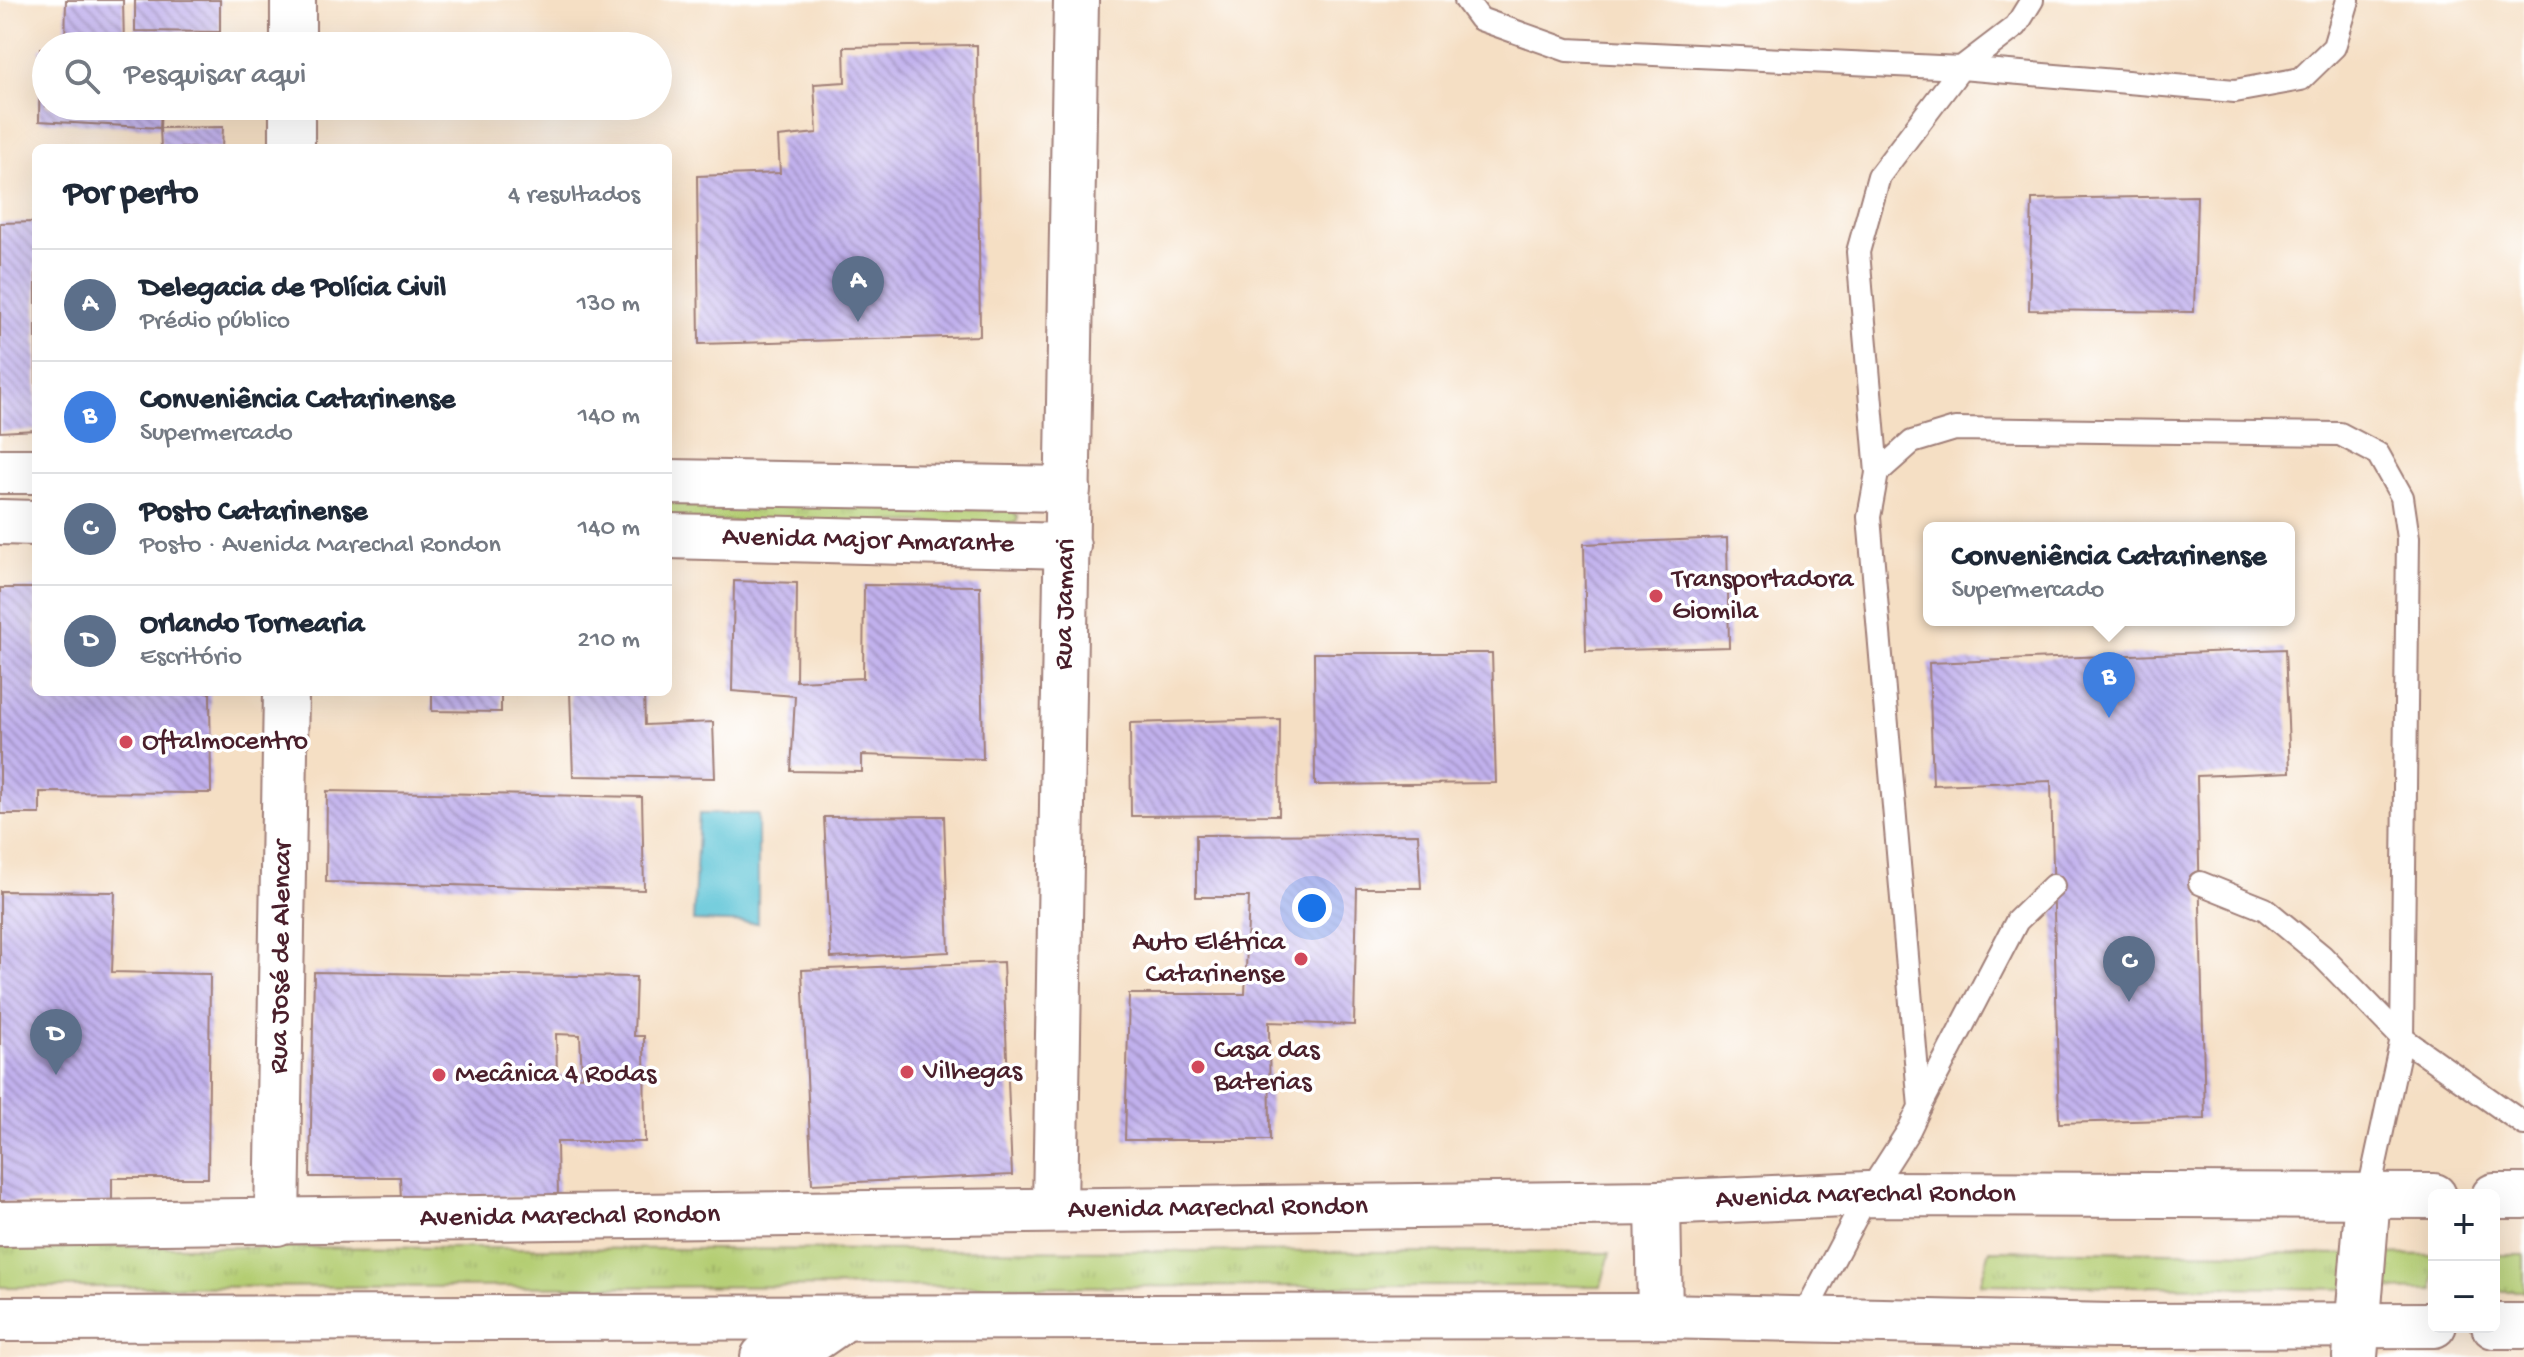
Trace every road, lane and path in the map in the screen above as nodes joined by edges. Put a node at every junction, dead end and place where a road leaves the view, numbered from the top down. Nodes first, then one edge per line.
1 (293, 0) edge
2 (1076, 0) edge
3 (1466, 0) edge
4 (2032, 0) edge
5 (2348, 0) edge
6 (293, 32) edge
7 (1961, 68) junction
8 (292, 120) edge
9 (292, 144) edge
10 (0, 471) edge
11 (32, 471) edge
12 (1877, 473) junction
13 (672, 482) edge
14 (1068, 489) junction
15 (0, 522) edge
16 (32, 523) edge
17 (672, 536) edge
18 (1068, 546) junction
19 (286, 696) edge
20 (2200, 883) dead end
21 (2053, 886) dead end
22 (2402, 1038) junction
23 (1920, 1107) junction
24 (2524, 1124) edge
25 (1868, 1194) junction
26 (2368, 1196) junction
27 (2428, 1196) edge
28 (2500, 1196) edge
29 (2524, 1196) edge
30 (1658, 1203) junction
31 (1055, 1208) junction
32 (277, 1223) junction
33 (0, 1224) edge
34 (1660, 1316) junction
35 (842, 1317) junction
36 (0, 1319) edge
37 (1802, 1319) junction
38 (2428, 1326) edge
39 (2500, 1326) edge
40 (2524, 1326) edge
41 (2357, 1340) edge
42 (763, 1357) edge

1 - 6 main road
2 - 14 main road, Rua Jamari
3 - 7 lane
4 - 7 lane
5 - 7 lane
7 - 12 lane
8 - 9 main road
10 - 11 main road
12 - 22 lane
12 - 23 lane
13 - 14 main road, Avenida Major Amarante
14 - 18 main road, Rua Jamari
15 - 16 main road
17 - 18 main road, Avenida Major Amarante
18 - 31 main road, Rua Jamari
19 - 32 main road, Rua José de Alencar
20 - 22 lane
21 - 23 lane
22 - 24 lane
22 - 26 lane
23 - 25 lane
25 - 26 main road, Avenida Marechal Rondon
25 - 30 main road, Avenida Marechal Rondon
25 - 37 lane
26 - 27 main road, Avenida Marechal Rondon
26 - 41 main road
28 - 29 main road
30 - 31 main road, Avenida Marechal Rondon
30 - 34 main road
31 - 32 main road, Avenida Marechal Rondon
32 - 33 main road, Avenida Marechal Rondon
34 - 35 main road
34 - 37 main road
35 - 36 main road
35 - 42 main road
37 - 41 main road
38 - 41 main road
39 - 40 main road

